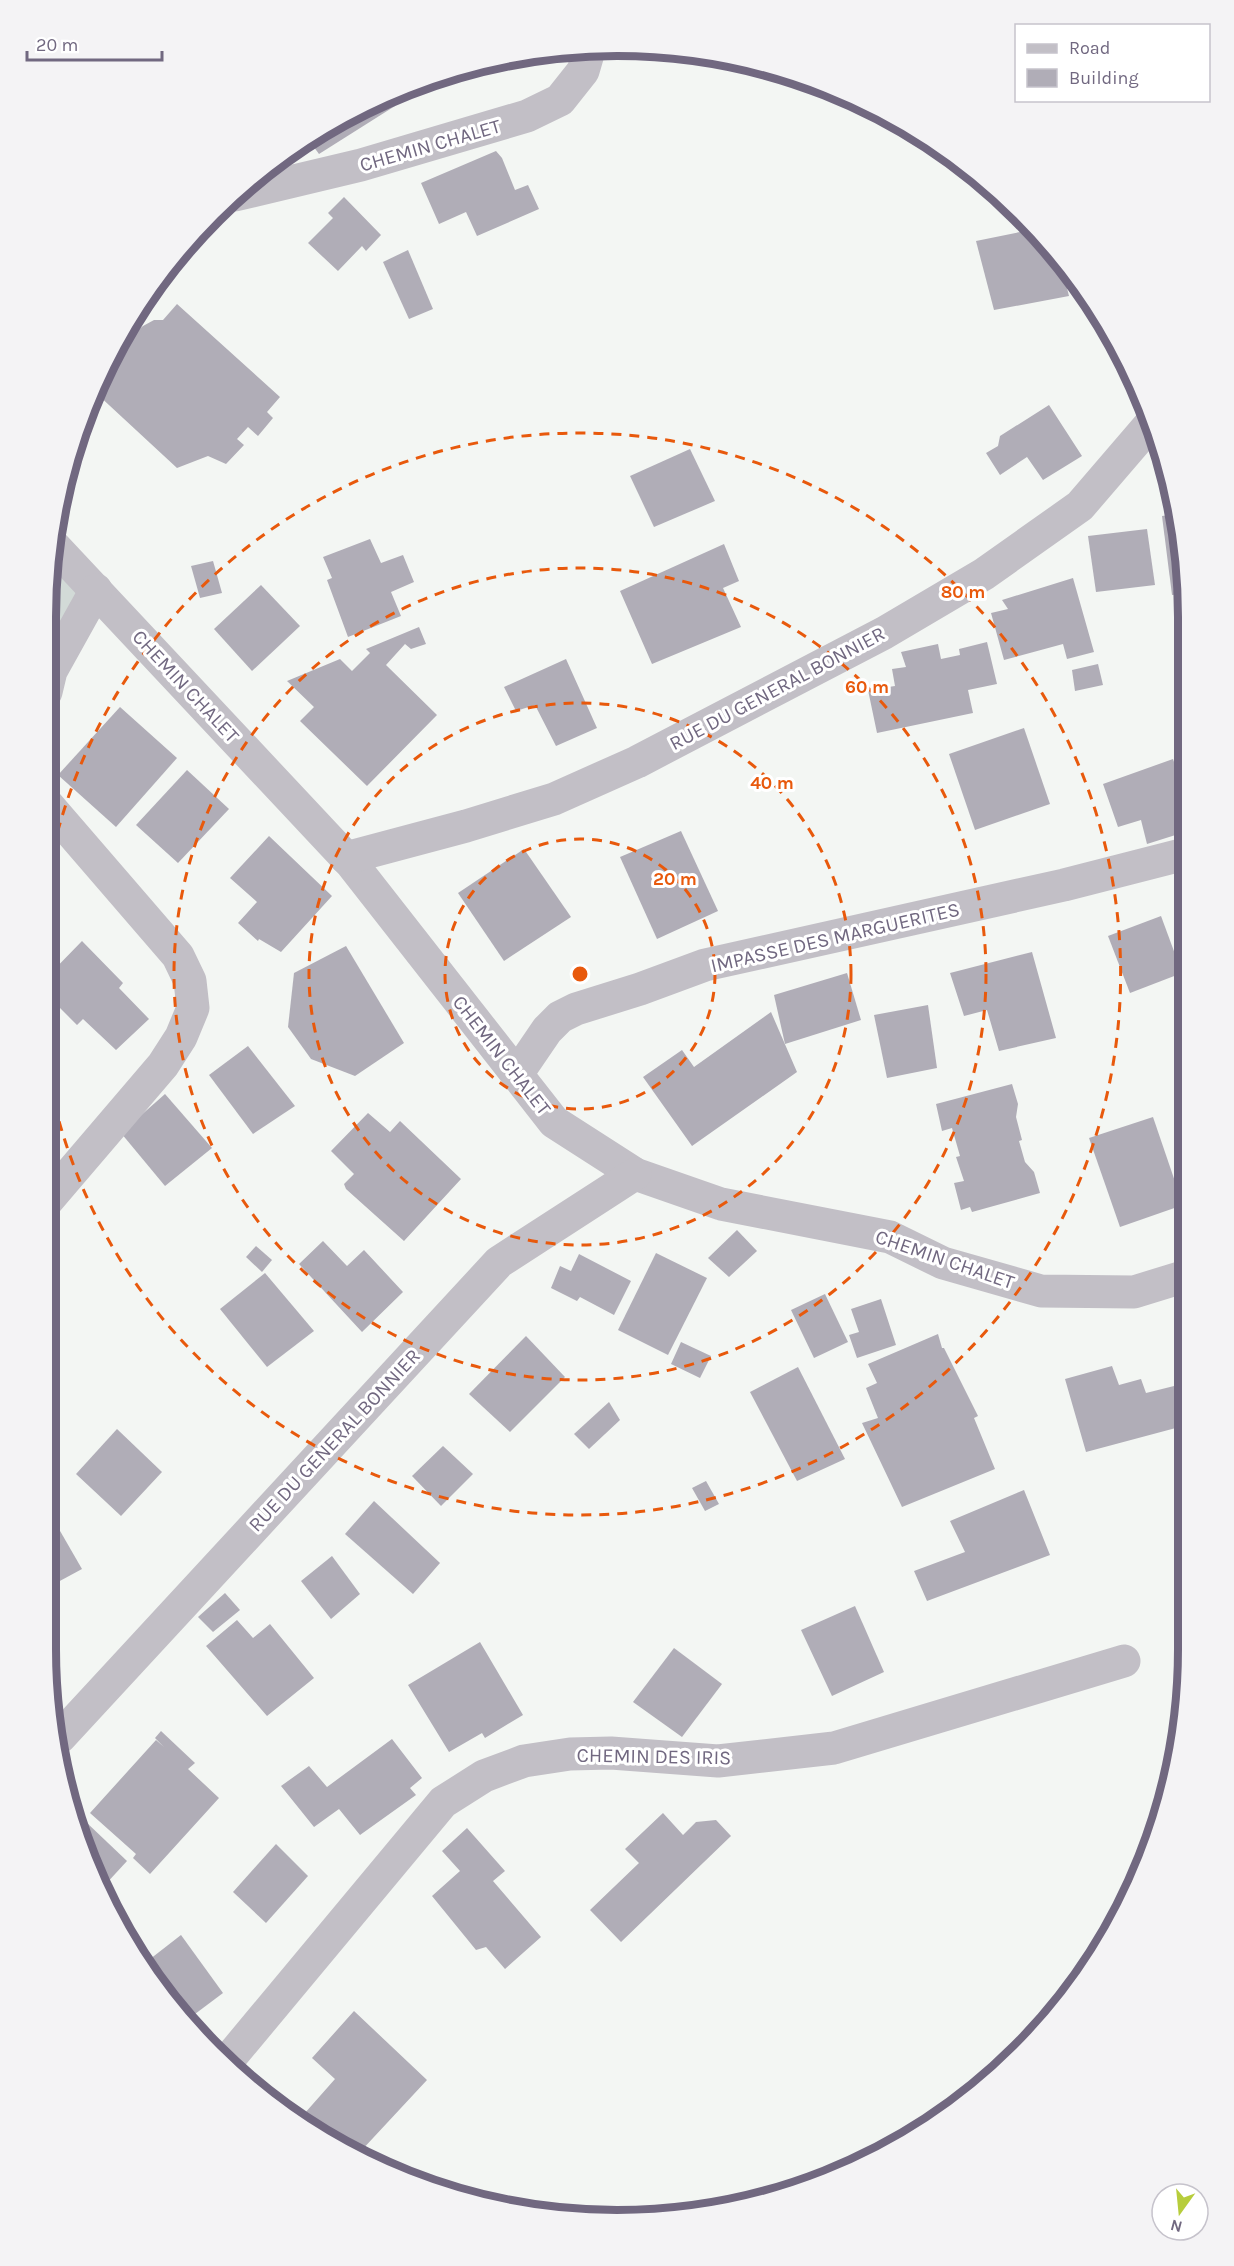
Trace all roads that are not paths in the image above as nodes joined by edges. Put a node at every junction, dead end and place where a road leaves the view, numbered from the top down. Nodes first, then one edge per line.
1 (587, 57) edge
2 (252, 191) edge
3 (1146, 429) edge
4 (59, 552) edge
5 (96, 590) junction
6 (56, 662) edge
7 (56, 815) edge
8 (1178, 856) edge
9 (346, 858) junction
10 (517, 1074) junction
11 (635, 1174) junction
12 (56, 1189) edge
13 (1178, 1278) edge
14 (1124, 1661) dead end
15 (62, 1735) edge
16 (231, 2056) edge

1 - 2 street, CHEMIN CHALET
3 - 9 street, RUE DU GENERAL BONNIER
4 - 5 street, CHEMIN CHALET
5 - 6 street
5 - 9 street, CHEMIN CHALET
7 - 12 street
8 - 10 street, IMPASSE DES MARGUERITES
9 - 10 street, CHEMIN CHALET
10 - 11 street, CHEMIN CHALET
11 - 13 street, CHEMIN CHALET
11 - 15 street, RUE DU GENERAL BONNIER
14 - 16 street, CHEMIN DES IRIS

